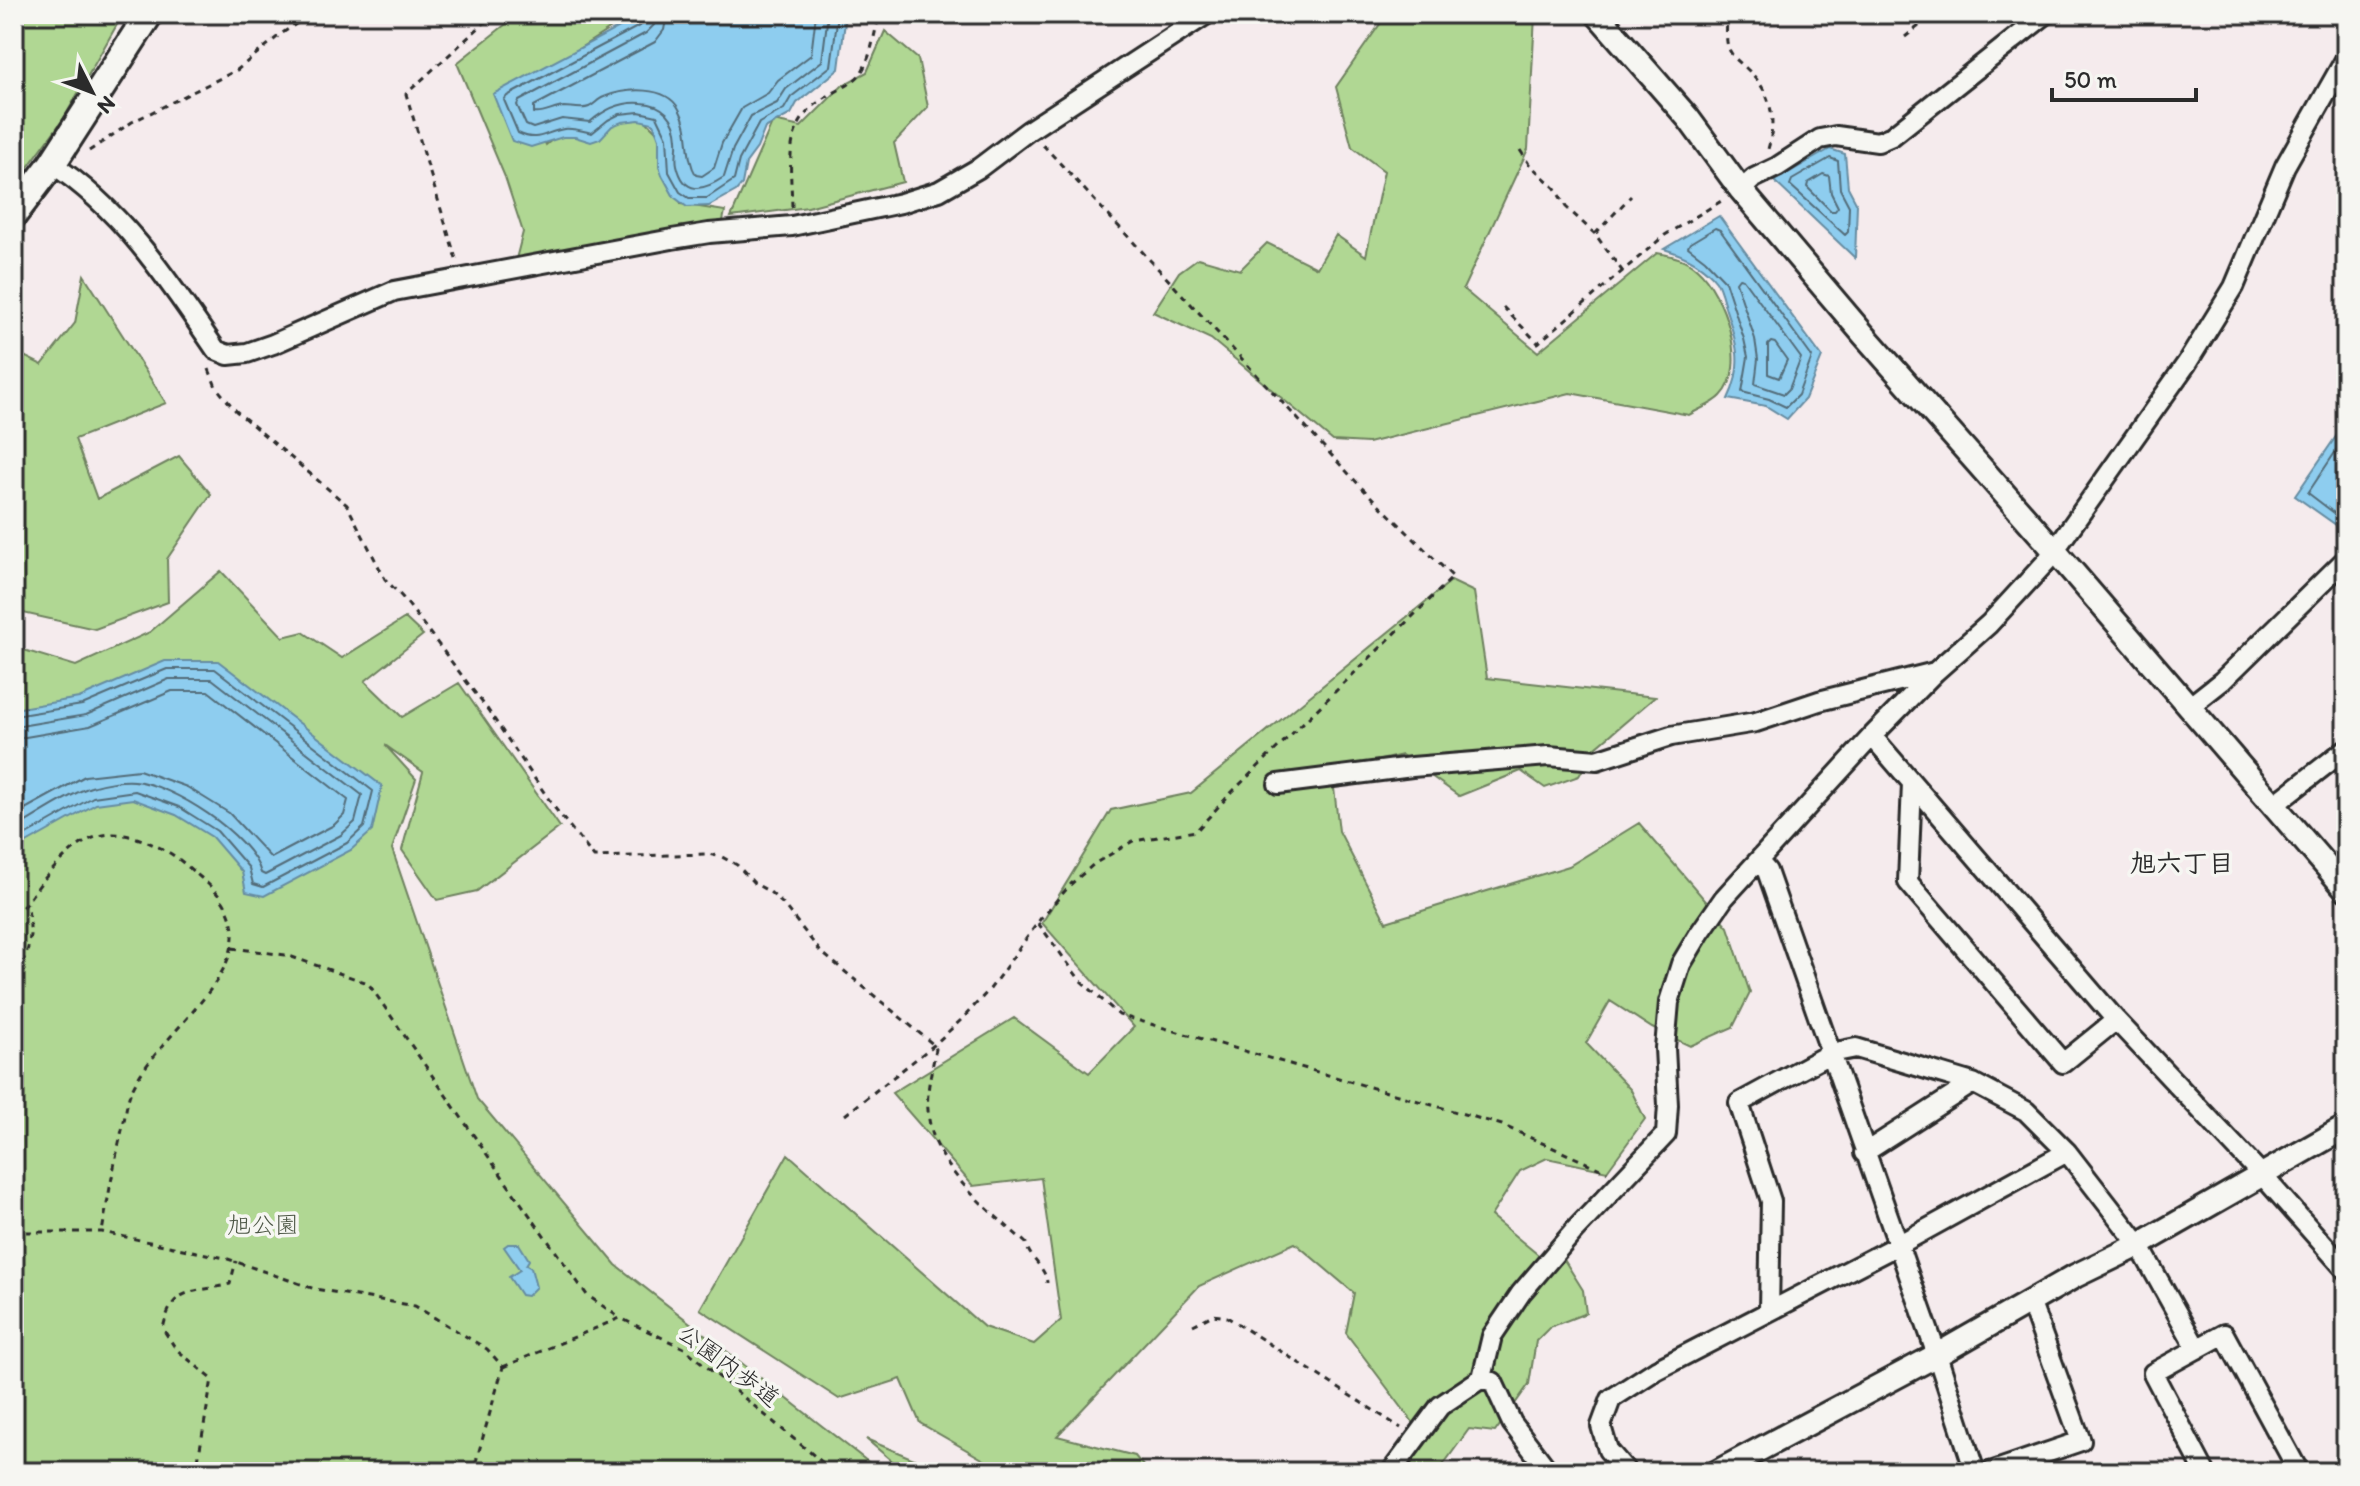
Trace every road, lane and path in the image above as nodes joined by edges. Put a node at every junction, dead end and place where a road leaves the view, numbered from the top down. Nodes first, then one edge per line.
1 (149, 14) edge
2 (311, 14) edge
3 (494, 14) edge
4 (880, 14) edge
5 (1207, 14) edge
6 (1597, 14) edge
7 (1726, 14) edge
8 (1934, 14) edge
9 (2046, 14) edge
10 (1905, 37) dead end
11 (2346, 58) edge
12 (1028, 131) junction
13 (1520, 150) dead end
14 (54, 165) junction
15 (1765, 173) junction
16 (1742, 190) junction
17 (1631, 196) dead end
18 (14, 214) edge
19 (792, 226) junction
20 (1595, 234) junction
21 (1623, 272) junction
22 (461, 279) junction
23 (1503, 307) dead end
24 (216, 350) junction
25 (2054, 550) junction
26 (2346, 559) edge
27 (1935, 672) junction
28 (2189, 707) junction
29 (1872, 736) junction
30 (2346, 749) edge
31 (1912, 783) junction
32 (1278, 784) dead end
33 (2274, 805) junction
34 (1759, 862) junction
35 (2346, 889) edge
36 (27, 904) junction
37 (14, 916) edge
38 (1038, 923) junction
39 (232, 948) junction
40 (14, 972) edge
41 (2116, 1020) junction
42 (934, 1045) junction
43 (1831, 1053) junction
44 (1973, 1083) junction
45 (845, 1115) dead end
46 (2346, 1127) edge
47 (2067, 1152) junction
48 (1864, 1153) junction
49 (2263, 1176) junction
50 (1622, 1181) junction
51 (14, 1232) edge
52 (102, 1232) junction
53 (1898, 1245) junction
54 (2139, 1245) junction
55 (236, 1261) junction
56 (2346, 1270) edge
57 (1047, 1283) dead end
58 (2030, 1301) junction
59 (1769, 1310) junction
60 (620, 1318) junction
61 (1193, 1325) dead end
62 (2197, 1349) junction
63 (1937, 1355) junction
64 (503, 1367) junction
65 (1482, 1378) junction
66 (1416, 1438) junction
67 (196, 1472) edge
68 (473, 1472) edge
69 (834, 1472) edge
70 (1391, 1472) edge
71 (1549, 1472) edge
72 (1627, 1472) edge
73 (1717, 1472) edge
74 (1975, 1472) edge
75 (1990, 1472) edge
76 (2205, 1472) edge
77 (2299, 1472) edge

1 - 14 main road
2 - 14 path
3 - 22 path
4 - 19 path
5 - 12 street
6 - 16 street
7 - 15 path
8 - 10 path
9 - 15 street
11 - 25 street
12 - 19 street
12 - 38 path
13 - 20 path
14 - 18 main road
14 - 24 street
15 - 16 street
16 - 21 path
16 - 25 street
17 - 20 path
19 - 22 street
20 - 21 path
21 - 23 path
22 - 24 street
24 - 42 path
25 - 27 street
25 - 28 street
26 - 28 street
27 - 29 street
27 - 32 street
28 - 33 street
29 - 31 street
29 - 34 street
30 - 33 street
31 - 41 street
31 - 41 street
33 - 35 street
34 - 43 street
34 - 50 street
36 - 37 path
36 - 39 path
36 - 40 path
38 - 42 path
38 - 50 path
39 - 52 path
39 - 60 path, 公園内歩道
41 - 49 street
42 - 45 path
42 - 57 path
43 - 44 street
43 - 48 street
43 - 59 street
44 - 47 street
44 - 48 street
46 - 49 street
47 - 53 street
47 - 54 street
48 - 53 street
49 - 54 street
49 - 56 street
50 - 65 street
51 - 52 path
52 - 55 path
53 - 59 street
53 - 63 street
54 - 58 street
54 - 62 street
55 - 64 path
55 - 67 path
58 - 63 street
58 - 75 street
59 - 72 street
60 - 64 path
60 - 69 path, 公園内歩道
61 - 66 path
62 - 76 street
62 - 77 street
63 - 73 street
63 - 74 street
64 - 68 path
65 - 66 street
65 - 71 street
66 - 70 street

